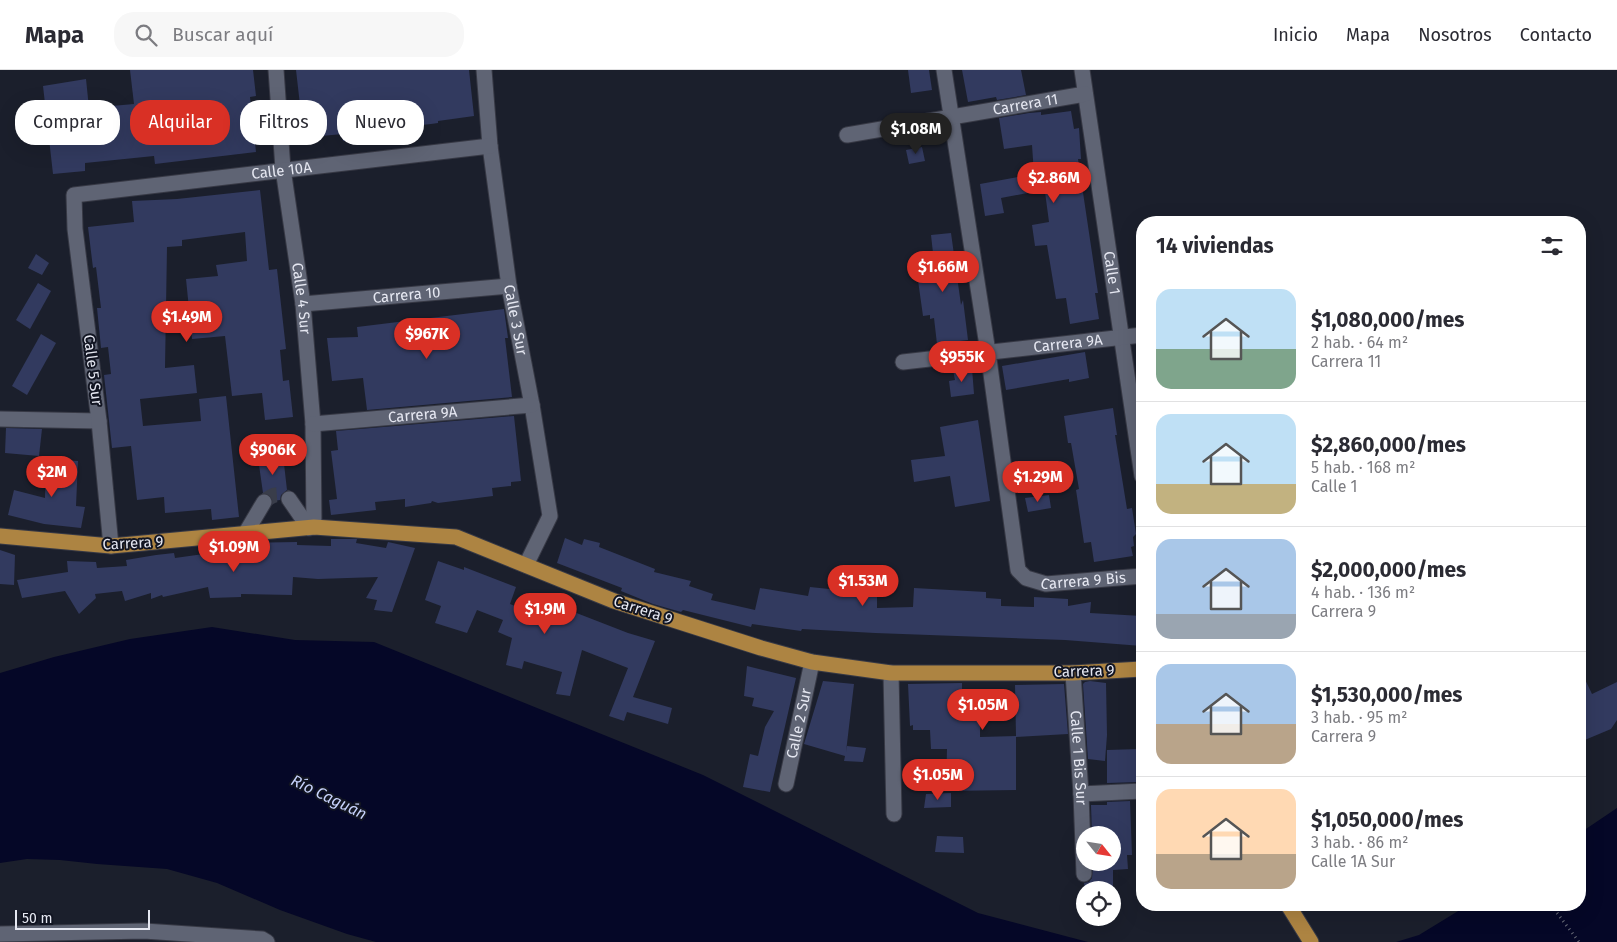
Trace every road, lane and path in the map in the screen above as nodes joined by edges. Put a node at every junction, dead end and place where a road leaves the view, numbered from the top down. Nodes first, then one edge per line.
1 (276, 70) edge
2 (484, 70) edge
3 (944, 70) edge
4 (1082, 70) edge
5 (1085, 94) junction
6 (952, 117) junction
7 (847, 135) dead end
8 (490, 146) junction
9 (283, 170) junction
10 (74, 195) joint
11 (509, 286) junction
12 (303, 304) junction
13 (1136, 336) edge
14 (1122, 337) junction
15 (988, 352) junction
16 (903, 362) dead end
17 (532, 405) junction
18 (0, 419) edge
19 (99, 421) junction
20 (313, 424) junction
21 (1136, 434) edge
22 (289, 499) dead end
23 (264, 502) dead end
24 (312, 528) junction
25 (245, 534) junction
26 (0, 536) edge
27 (111, 546) junction
28 (526, 565) junction
29 (1136, 576) edge
30 (812, 662) junction
31 (1136, 669) edge
32 (891, 672) junction
33 (1073, 673) junction
34 (786, 784) dead end
35 (1136, 791) edge
36 (1081, 794) junction
37 (894, 814) dead end
38 (1084, 874) dead end
39 (1292, 911) edge
40 (1556, 911) edge
41 (0, 934) edge
42 (267, 942) edge
43 (1311, 942) edge
44 (1579, 942) edge

1 - 9 street, Calle 4 Sur
2 - 8 street, Calle 3 Sur
3 - 6 street
4 - 5 street, Calle 1
5 - 6 street, Carrera 11
5 - 14 street, Calle 1
6 - 7 street, Carrera 11
6 - 15 street
8 - 9 street, Calle 10A
8 - 11 street, Calle 3 Sur
9 - 10 street, Calle 10A
9 - 12 street, Calle 4 Sur
10 - 19 street, Calle 5 Sur
11 - 12 street, Carrera 10
11 - 17 street, Calle 3 Sur
12 - 20 street, Calle 4 Sur
13 - 14 street, Carrera 9A
14 - 15 street, Carrera 9A
14 - 21 street, Calle 1
15 - 16 street, Carrera 9A
15 - 29 street, Carrera 9 Bis
17 - 20 street, Carrera 9A
17 - 28 street, Calle 3 Sur
18 - 19 street
19 - 27 street, Calle 5 Sur
20 - 24 street, Calle 4 Sur
22 - 24 street
23 - 25 street
24 - 25 main road, Carrera 9
24 - 28 main road, Carrera 9
25 - 27 main road, Carrera 9
26 - 27 main road, Carrera 9
28 - 30 main road, Carrera 9
30 - 32 main road, Carrera 9
30 - 34 street, Calle 2 Sur
31 - 33 main road, Carrera 9
32 - 33 main road, Carrera 9
32 - 37 street
33 - 36 street, Calle 1 Bis Sur
35 - 36 street
36 - 38 street, Calle 1 Bis Sur
39 - 43 main road
40 - 44 path
41 - 42 street

